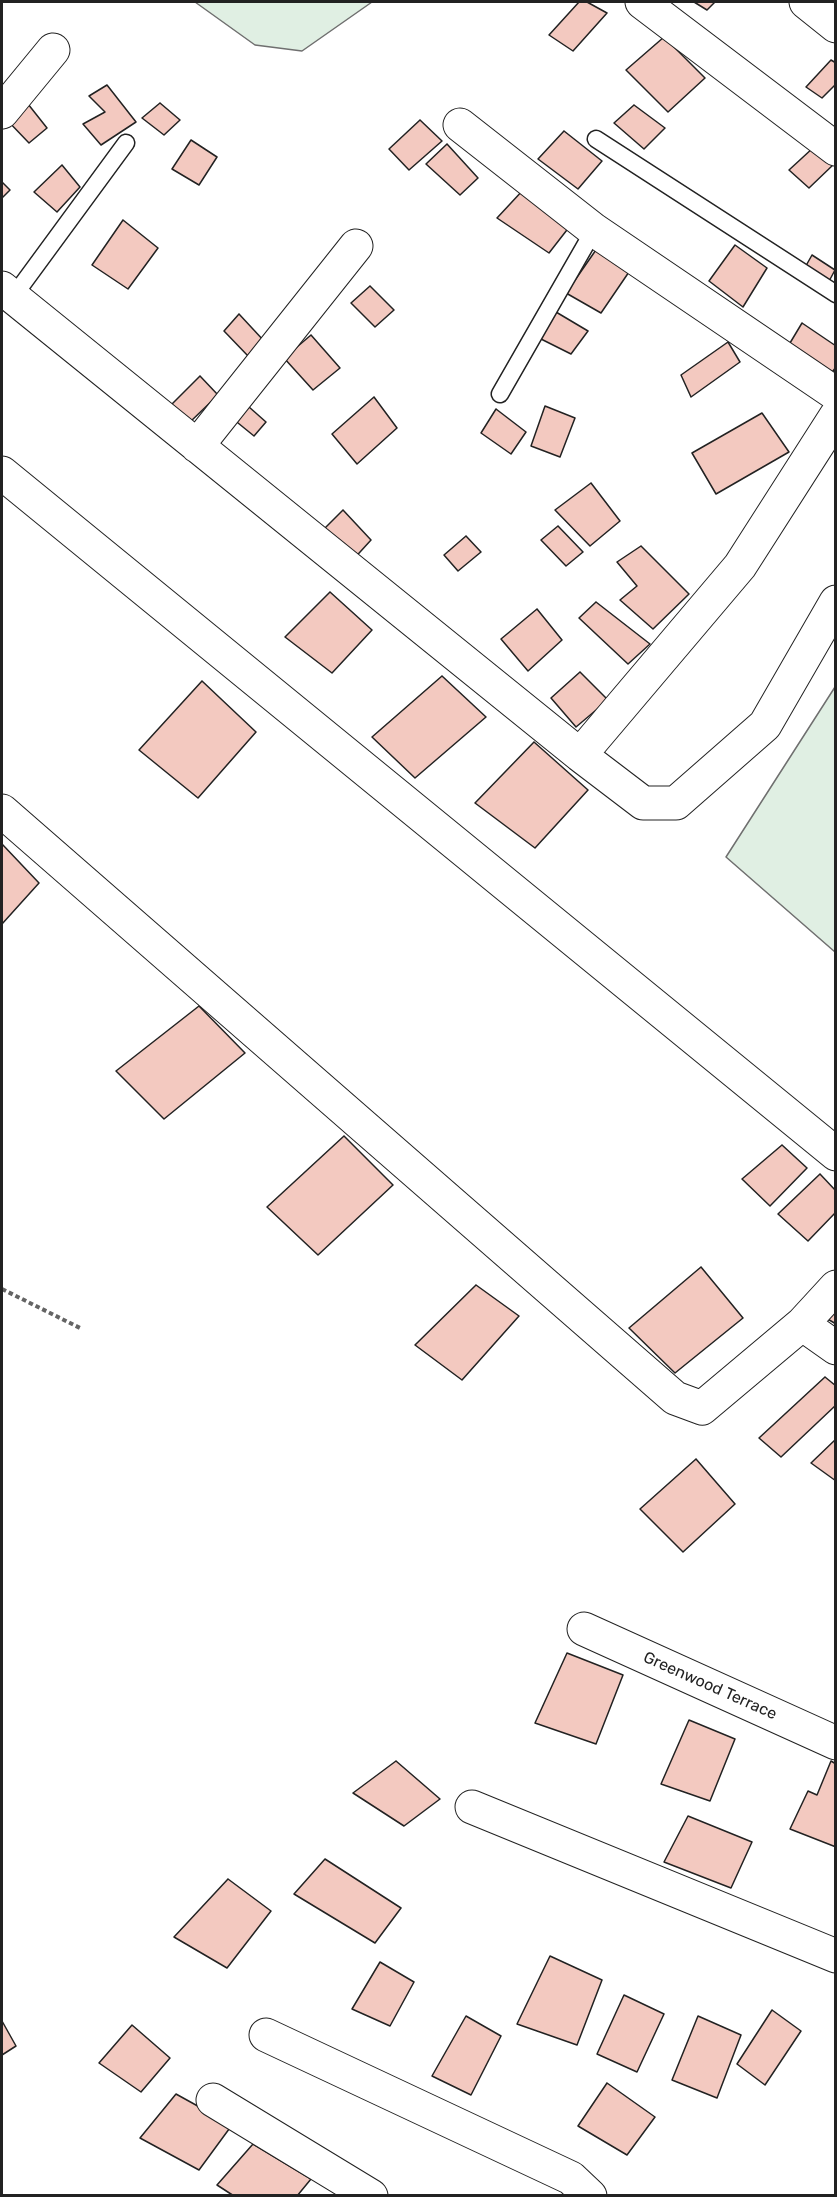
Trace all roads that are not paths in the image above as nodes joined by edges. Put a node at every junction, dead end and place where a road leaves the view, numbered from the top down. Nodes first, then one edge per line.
1 (642, 2) edge
2 (806, 2) edge
3 (836, 26) edge
4 (53, 50) dead end
5 (2, 112) edge
6 (460, 125) dead end
7 (596, 139) dead end
8 (126, 143) dead end
9 (836, 149) edge
10 (594, 230) junction
11 (356, 246) dead end
12 (7, 292) edge
13 (836, 294) edge
14 (500, 394) dead end
15 (836, 394) edge
16 (836, 416) edge
17 (197, 446) junction
18 (2, 473) edge
19 (836, 602) edge
20 (580, 755) junction
21 (2, 811) edge
22 (836, 1154) edge
23 (836, 1287) edge
24 (802, 1324) junction
25 (836, 1348) edge
26 (584, 1629) dead end
27 (836, 1743) edge
28 (472, 1807) dead end
29 (836, 1956) edge
30 (266, 2035) dead end
31 (213, 2100) dead end
32 (371, 2196) edge
33 (590, 2196) edge

1 - 9 street
2 - 3 street
4 - 5 street
6 - 10 street
7 - 13 lane
8 - 12 lane
10 - 14 lane
10 - 15 street
11 - 17 street
12 - 17 street
16 - 20 street
17 - 20 street
18 - 22 street
19 - 20 street
21 - 24 street
23 - 24 street
24 - 25 street
26 - 27 street, Greenwood Terrace
28 - 29 street
30 - 33 street
31 - 32 street

